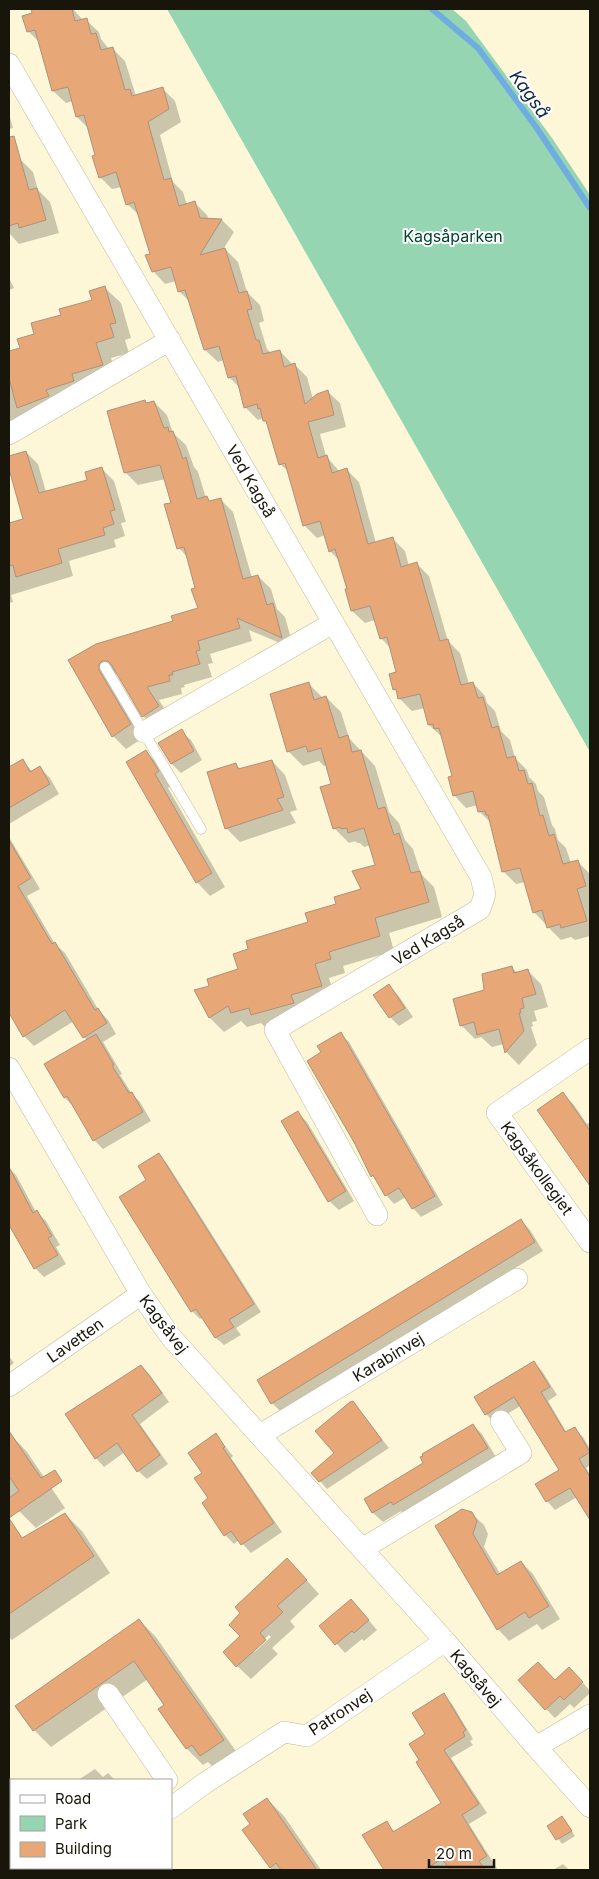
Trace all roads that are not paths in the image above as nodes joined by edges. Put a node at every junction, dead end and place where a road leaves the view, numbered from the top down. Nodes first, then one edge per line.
1 (9, 64) edge
2 (170, 340) junction
3 (9, 434) edge
4 (333, 623) junction
5 (105, 667) dead end
6 (144, 732) junction
7 (201, 829) dead end
8 (590, 1049) edge
9 (11, 1077) edge
10 (377, 1215) dead end
11 (590, 1242) edge
12 (516, 1279) dead end
13 (141, 1294) junction
14 (9, 1386) edge
15 (501, 1421) dead end
16 (260, 1435) junction
17 (362, 1550) junction
18 (445, 1641) junction
19 (108, 1694) dead end
20 (590, 1715) edge
21 (536, 1747) junction
22 (167, 1779) edge
23 (175, 1798) edge
24 (590, 1807) edge

1 - 2 street, Ved Kagså
2 - 3 street
2 - 4 street, Ved Kagså
4 - 6 street
4 - 10 street, Ved Kagså
5 - 6 lane
6 - 7 lane
8 - 11 street, Kagsåkollegiet
9 - 13 street, Kagsåvej
12 - 16 street, Karabinvej
13 - 14 street, Lavetten
13 - 16 street, Kagsåvej
15 - 17 street
16 - 17 street, Kagsåvej
17 - 18 street, Kagsåvej
18 - 21 street, Kagsåvej
18 - 23 street, Patronvej
19 - 22 street
20 - 21 street
21 - 24 street, Kagsåvej

